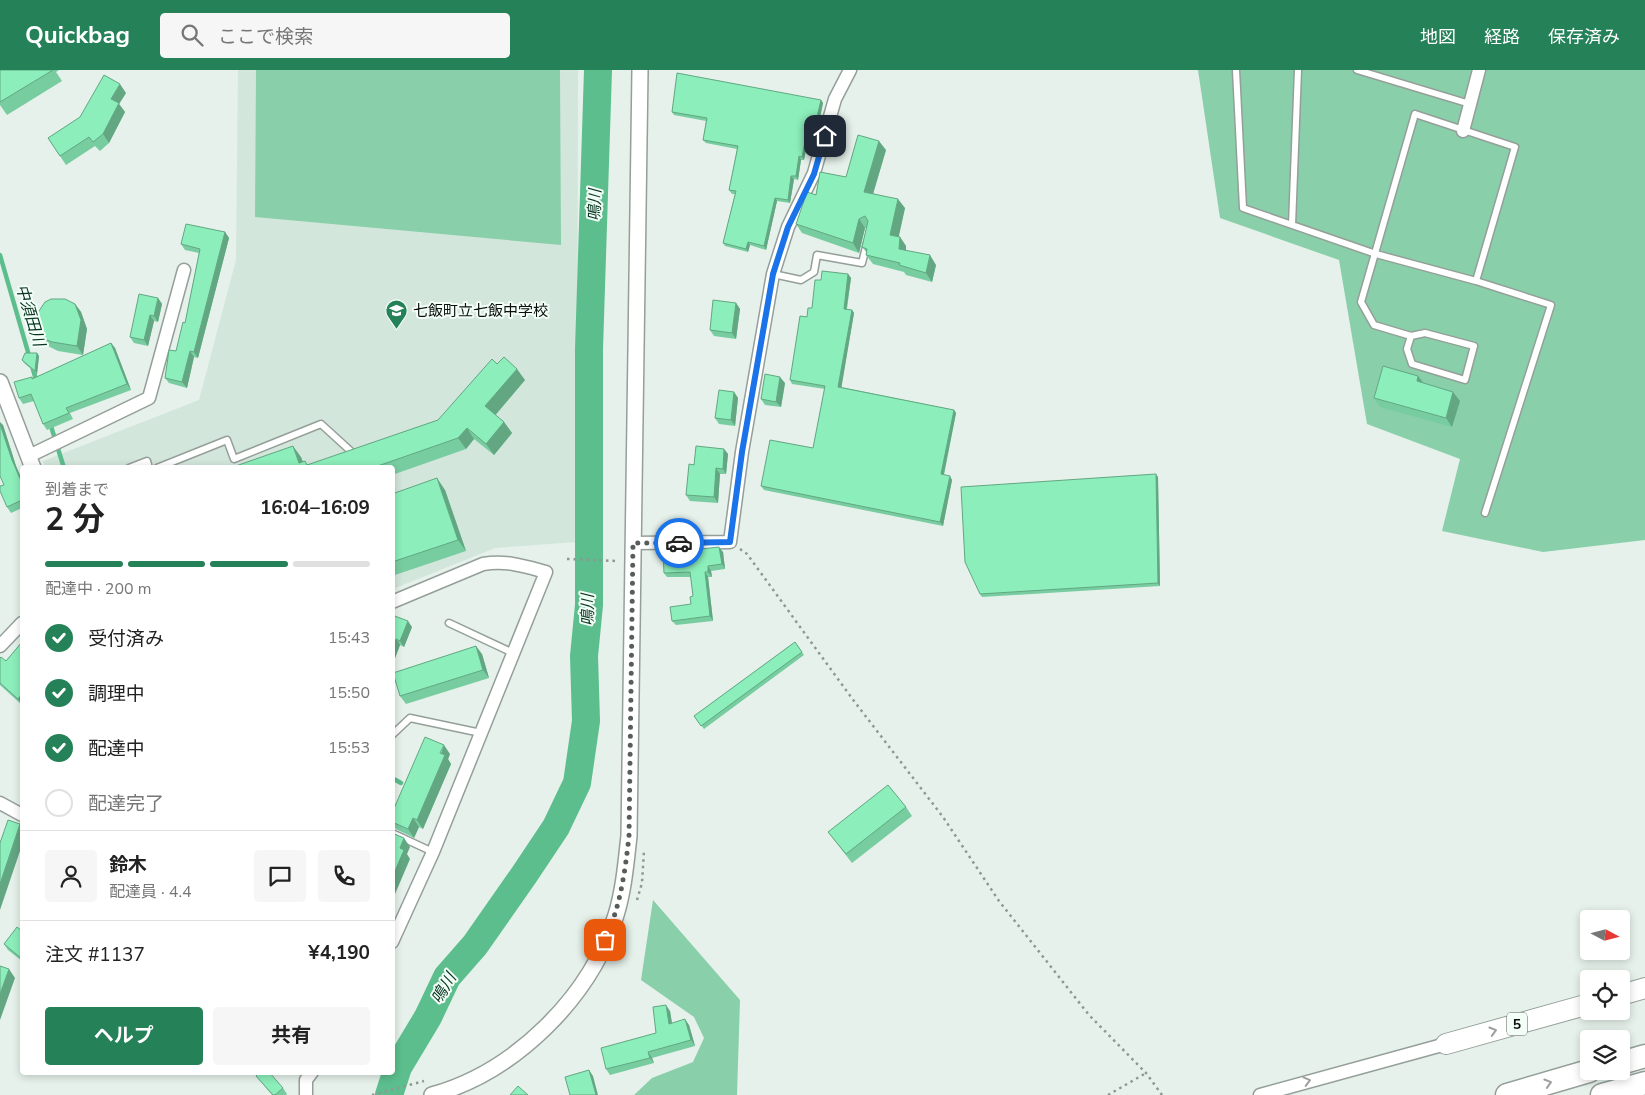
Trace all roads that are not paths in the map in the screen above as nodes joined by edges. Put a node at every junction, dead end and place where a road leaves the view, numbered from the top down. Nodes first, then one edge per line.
1 (640, 70) edge
2 (850, 70) edge
3 (1236, 70) edge
4 (1298, 70) edge
5 (1357, 70) edge
6 (1479, 70) edge
7 (1470, 104) junction
8 (1463, 131) junction
9 (1292, 225) junction
10 (868, 238) edge
11 (1376, 254) junction
12 (184, 270) dead end
13 (773, 274) junction
14 (1476, 281) junction
15 (1411, 336) junction
16 (0, 382) edge
17 (366, 452) edge
18 (31, 462) edge
19 (137, 465) edge
20 (148, 465) edge
21 (164, 465) edge
22 (1484, 513) dead end
23 (633, 543) junction
24 (395, 601) edge
25 (449, 623) dead end
26 (20, 625) edge
27 (0, 646) edge
28 (513, 654) junction
29 (395, 732) edge
30 (481, 733) junction
31 (0, 803) edge
32 (20, 814) edge
33 (395, 834) edge
34 (433, 852) junction
35 (395, 935) edge
36 (1645, 988) edge
37 (1630, 992) edge
38 (1580, 1007) edge
39 (1446, 1044) joint
40 (1645, 1056) edge
41 (1630, 1060) edge
42 (1580, 1074) edge
43 (310, 1075) edge
44 (1645, 1083) edge
45 (306, 1095) edge
46 (432, 1095) edge
47 (1260, 1095) edge
48 (1507, 1095) edge
49 (1602, 1095) edge

1 - 23 street
2 - 13 street
3 - 9 lane
4 - 9 lane
5 - 7 lane
6 - 7 street
7 - 8 street
8 - 11 lane
8 - 14 lane
9 - 11 lane
10 - 13 lane
11 - 14 lane
11 - 15 lane
12 - 18 street
13 - 23 street
14 - 22 lane
15 - 15 lane
16 - 18 street
17 - 21 lane
19 - 20 lane
23 - 46 street
24 - 28 street
25 - 28 lane
26 - 27 street
28 - 30 street
29 - 30 lane
30 - 34 street
31 - 32 street
33 - 34 lane
34 - 35 street
36 - 37 highway
39 -> 38 highway, 5
47 -> 39 street
40 - 41 highway
48 -> 42 highway
43 - 45 street
44 - 49 highway

